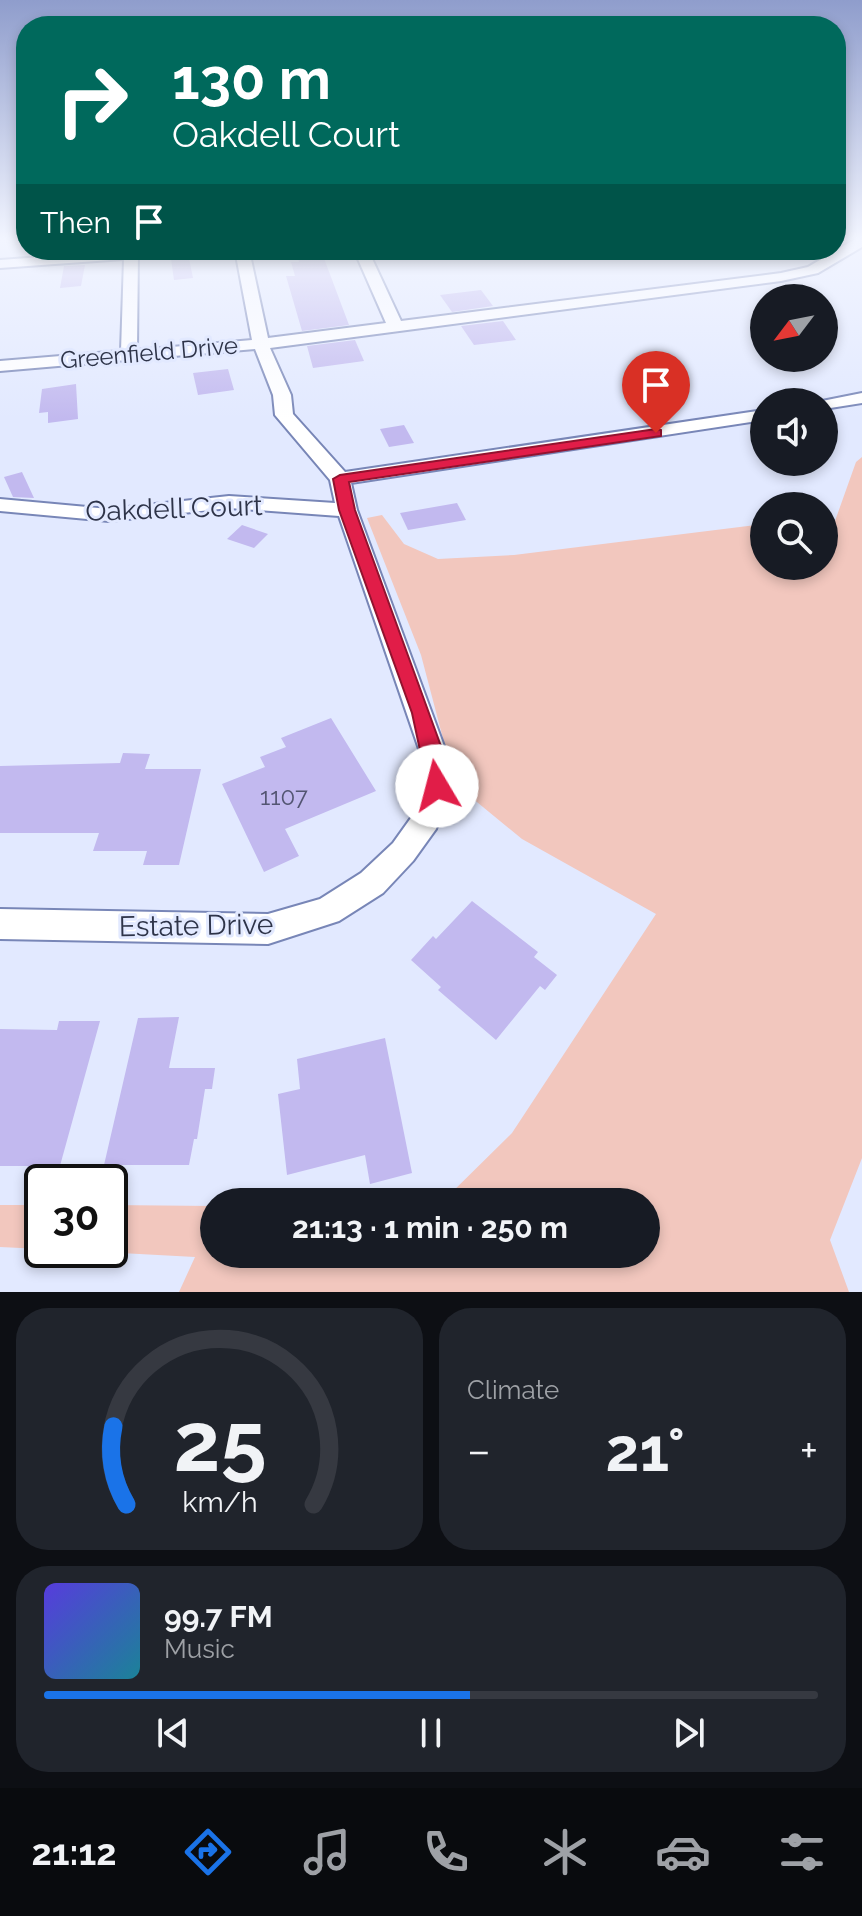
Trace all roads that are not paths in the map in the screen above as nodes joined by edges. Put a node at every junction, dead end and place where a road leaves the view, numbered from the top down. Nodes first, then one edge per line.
1 (130, 298) edge
2 (252, 298) edge
3 (383, 298) edge
4 (610, 298) edge
5 (395, 325) junction
6 (261, 344) junction
7 (129, 354) junction
8 (0, 366) edge
9 (862, 398) edge
10 (838, 402) edge
11 (750, 417) edge
12 (340, 479) junction
13 (0, 505) edge
14 (347, 510) junction
15 (0, 924) edge

1 - 7 street
2 - 6 street
3 - 5 street
4 - 5 street, Greenfield Drive
5 - 6 street, Greenfield Drive
6 - 7 street, Greenfield Drive
6 - 12 street
7 - 8 street, Greenfield Drive
9 - 10 street
11 - 12 street
12 - 14 street, Estate Drive
13 - 14 street, Oakdell Court
14 - 15 street, Estate Drive

